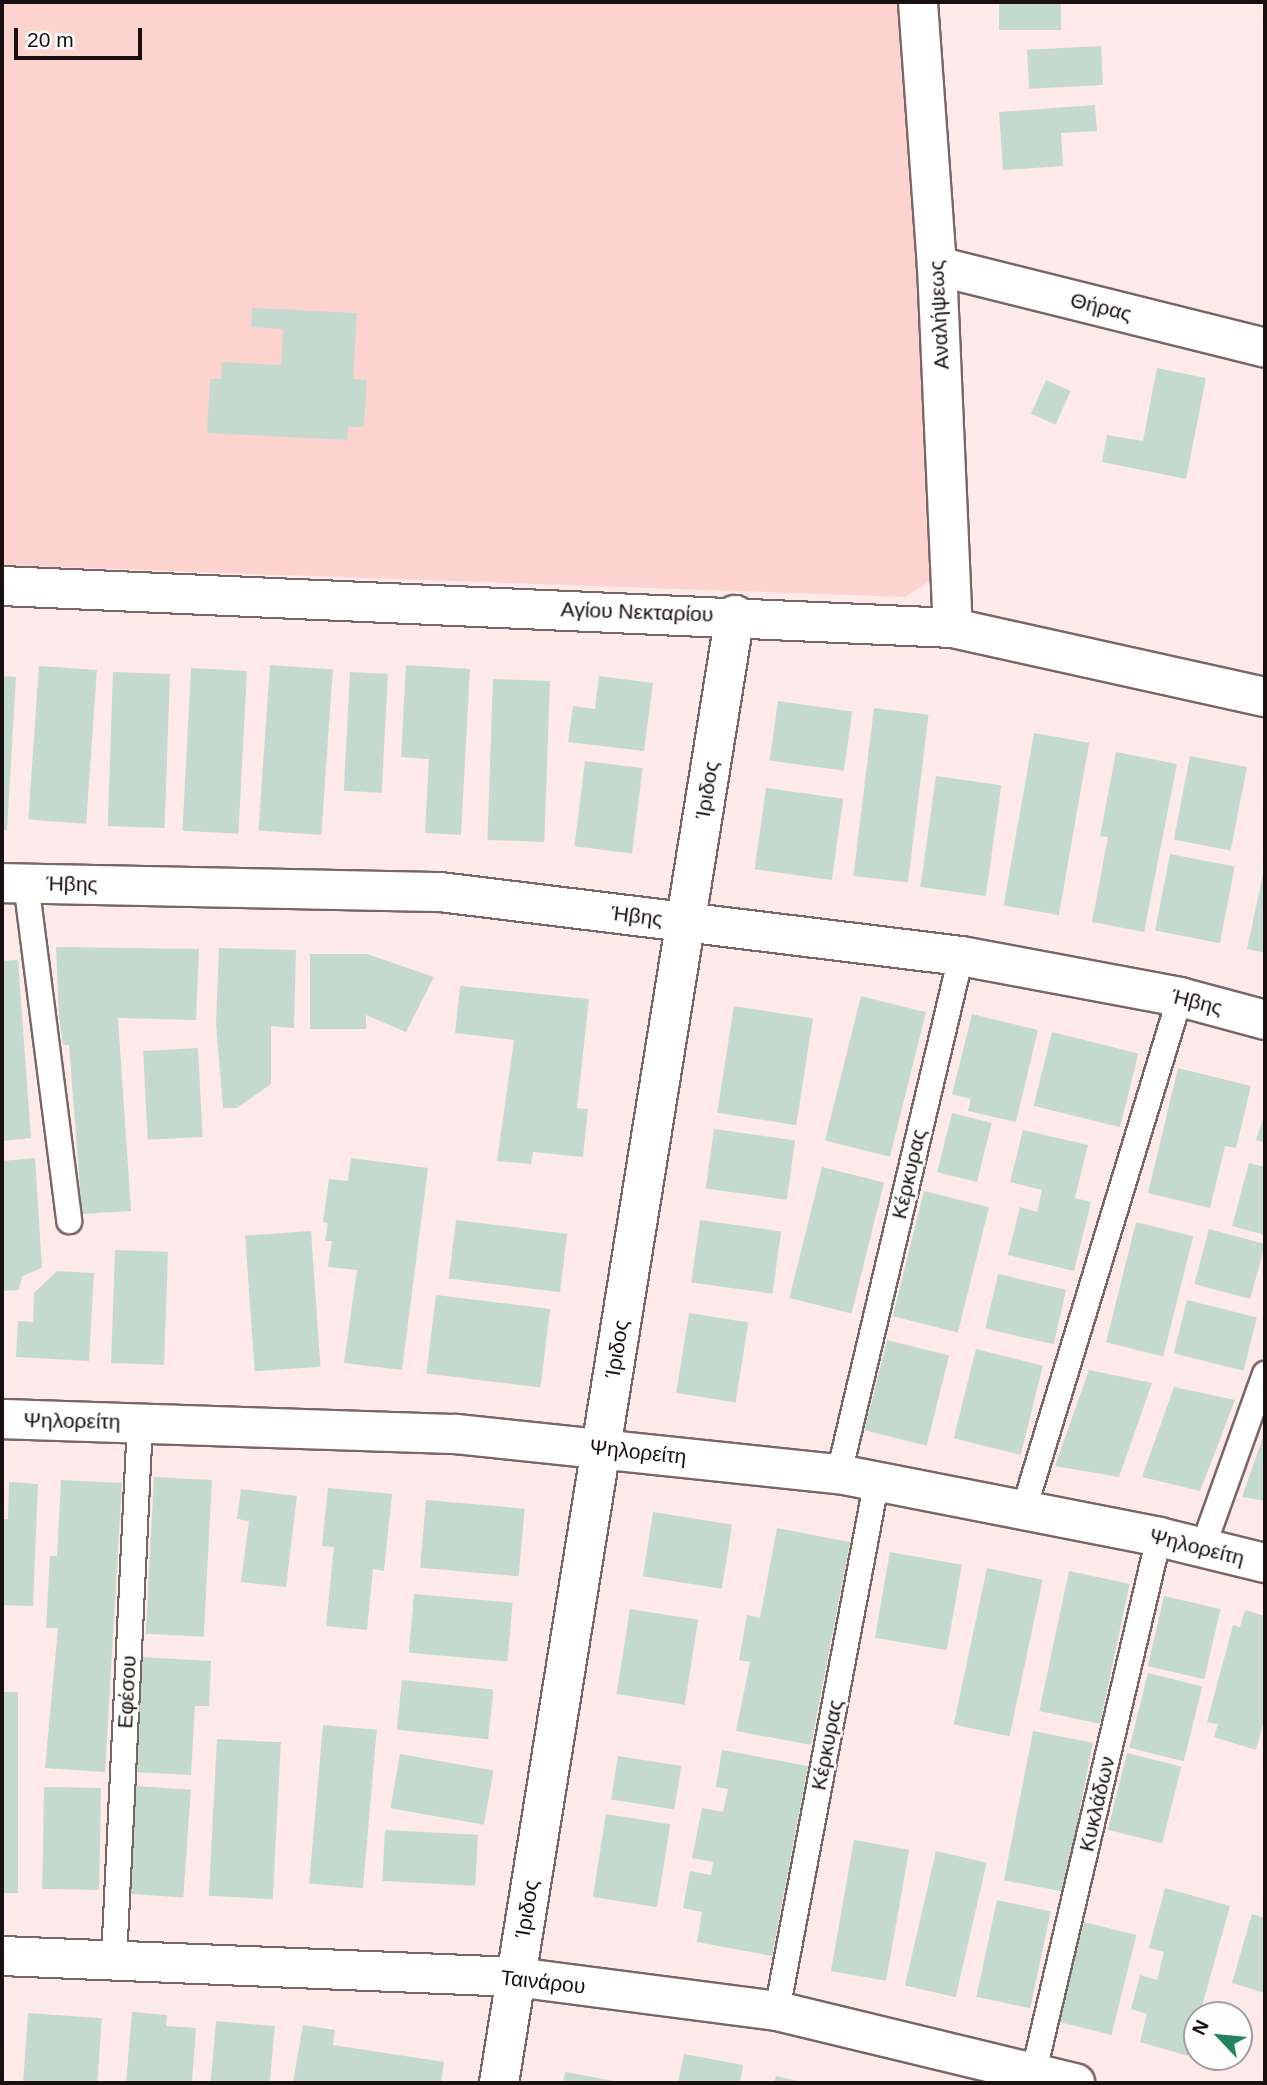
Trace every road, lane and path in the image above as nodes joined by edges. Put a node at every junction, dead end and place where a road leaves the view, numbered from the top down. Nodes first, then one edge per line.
1 (918, 2) edge
2 (937, 266) junction
3 (1265, 348) edge
4 (2, 586) edge
5 (735, 615) junction
6 (953, 628) junction
7 (1265, 697) edge
8 (14, 883) edge
9 (686, 922) junction
10 (961, 956) junction
11 (1180, 997) junction
12 (1265, 1020) edge
13 (69, 1221) dead end
14 (1265, 1374) edge
15 (2, 1419) edge
16 (140, 1423) junction
17 (601, 1448) junction
18 (839, 1474) junction
19 (877, 1479) junction
20 (1024, 1509) junction
21 (1160, 1537) junction
22 (1203, 1547) junction
23 (1265, 1563) edge
24 (2, 1956) edge
25 (114, 1960) junction
26 (516, 1977) junction
27 (777, 2011) junction
28 (1034, 2071) junction
29 (499, 2083) edge
30 (1075, 2083) edge

1 - 2 street, Αναλήψεως
2 - 3 street, Θήρας
2 - 6 street, Αναλήψεως
4 - 5 street, Αγίου Νεκταρίου
5 - 6 street, Αγίου Νεκταρίου
5 - 9 street, Ίριδος
6 - 7 street, Αγίου Νεκταρίου
8 - 9 street, Ήβης
8 - 13 lane
9 - 10 street, Ήβης
9 - 17 street, Ίριδος
10 - 11 street, Ήβης
10 - 18 lane, Κέρκυρας
11 - 12 street, Ήβης
11 - 20 lane
14 - 22 lane
15 - 16 street, Ψηλορείτη
16 - 17 street, Ψηλορείτη
16 - 25 lane, Εφέσου
17 - 18 street, Ψηλορείτη
17 - 26 street, Ίριδος
18 - 19 street, Ψηλορείτη
19 - 20 street, Ψηλορείτη
19 - 27 lane, Κέρκυρας
20 - 21 street, Ψηλορείτη
21 - 22 street, Ψηλορείτη
21 - 28 lane, Κυκλάδων
22 - 23 street, Ψηλορείτη
24 - 25 street, Ταινάρου
25 - 26 street, Ταινάρου
26 - 27 street, Ταινάρου
26 - 29 street, Ίριδος
27 - 28 street, Ταινάρου
28 - 30 street, Ταινάρου

